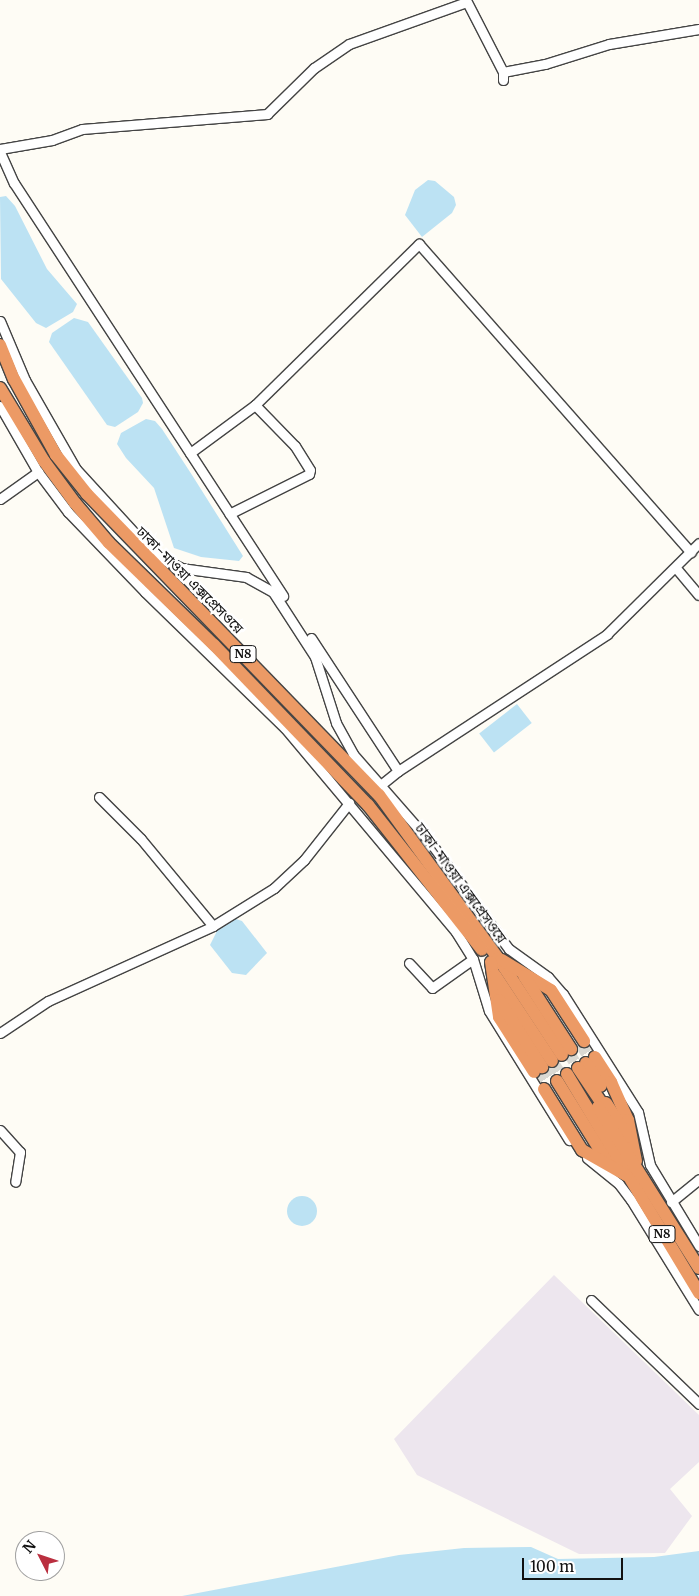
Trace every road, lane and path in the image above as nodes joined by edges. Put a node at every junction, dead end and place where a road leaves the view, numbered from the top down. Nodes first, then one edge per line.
1 (466, 1) edge
2 (699, 29) edge
3 (0, 150) edge
4 (0, 321) edge
5 (0, 345) edge
6 (0, 388) edge
7 (0, 406) edge
8 (255, 406) junction
9 (190, 453) junction
10 (38, 472) junction
11 (0, 499) edge
12 (228, 514) junction
13 (699, 543) edge
14 (691, 552) junction
15 (676, 568) junction
16 (699, 595) edge
17 (398, 771) junction
18 (381, 786) junction
19 (99, 797) dead end
20 (349, 803) junction
21 (213, 926) junction
22 (473, 959) junction
23 (409, 963) dead end
24 (494, 968) junction
25 (516, 969) junction
26 (0, 1033) edge
27 (559, 1057) junction
28 (570, 1073) junction
29 (0, 1130) edge
30 (633, 1144) junction
31 (609, 1165) junction
32 (638, 1167) junction
33 (699, 1179) edge
34 (15, 1182) dead end
35 (671, 1202) junction
36 (699, 1246) edge
37 (699, 1268) edge
38 (699, 1293) edge
39 (591, 1300) dead end
40 (699, 1310) edge
41 (699, 1404) edge

1 - 2 street
1 - 3 street
3 - 9 street
4 - 18 street
5 - 24 highway, ঢাকা-মাওয়া এক্সপ্রেসওয়ে / N8
6 - 24 highway, ঢাকা-মাওয়া এক্সপ্রেসওয়ে / N8
7 - 10 street
8 - 9 street
8 - 12 street
8 - 14 street
9 - 12 street
10 - 11 street
10 - 20 street
12 - 17 street
13 - 14 street
14 - 15 street
15 - 16 street
15 - 17 street
17 - 18 street
18 - 35 street
19 - 21 street
20 - 21 street
20 - 22 street
21 - 26 street
22 - 23 street
22 - 40 street
24 - 25 highway, ঢাকা-মাওয়া এক্সপ্রেসওয়ে / N8
24 - 27 highway, ঢাকা-মাওয়া এক্সপ্রেসওয়ে / N8
24 - 27 highway, ঢাকা-মাওয়া এক্সপ্রেসওয়ে / N8
24 - 27 highway, ঢাকা-মাওয়া এক্সপ্রেসওয়ে / N8
25 - 27 highway, ঢাকা-মাওয়া এক্সপ্রেসওয়ে / N8
25 - 27 highway, ঢাকা-মাওয়া এক্সপ্রেসওয়ে / N8
28 - 30 highway, N8
28 - 30 highway, N8
28 - 30 highway, N8
28 - 31 highway, N8
28 - 31 highway, N8
28 - 31 highway, N8
28 - 32 highway, N8
29 - 34 street
30 - 32 highway, N8
31 - 38 highway, N8
32 - 37 highway, N8
33 - 35 street
35 - 36 street
39 - 41 street

